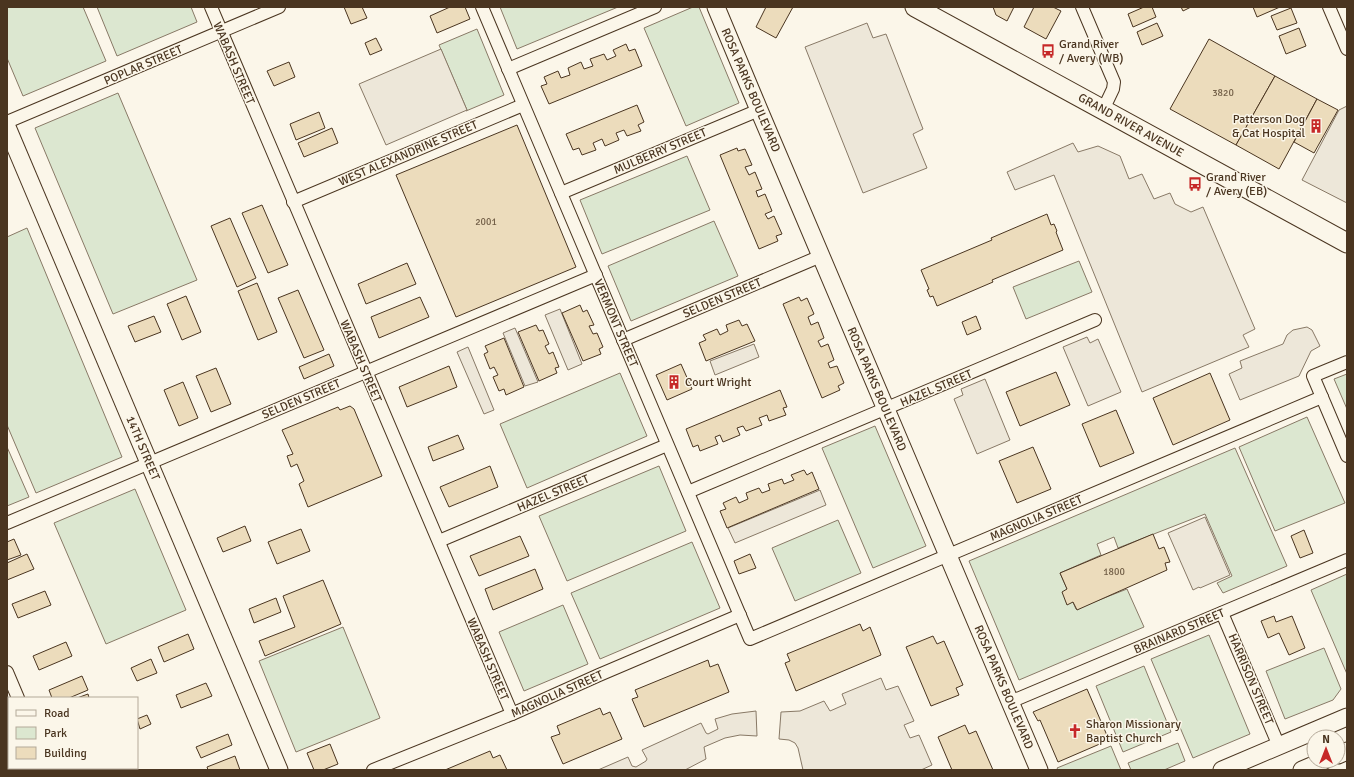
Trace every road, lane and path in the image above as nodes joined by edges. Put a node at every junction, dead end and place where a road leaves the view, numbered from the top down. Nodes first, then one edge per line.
1 (211, 7) edge
2 (279, 7) edge
3 (482, 7) edge
4 (655, 7) edge
5 (716, 7) edge
6 (915, 7) edge
7 (1082, 7) edge
8 (1329, 7) edge
9 (221, 32) junction
10 (1347, 48) edge
11 (508, 69) junction
12 (523, 105) junction
13 (759, 110) junction
14 (1103, 110) junction
15 (7, 122) edge
16 (7, 127) edge
17 (561, 193) junction
18 (293, 202) junction
19 (1347, 243) edge
20 (821, 256) junction
21 (596, 275) junction
22 (1095, 320) dead end
23 (623, 340) junction
24 (1347, 362) edge
25 (366, 372) junction
26 (1322, 397) junction
27 (886, 409) junction
28 (667, 445) junction
29 (1347, 456) edge
30 (149, 463) junction
31 (688, 492) junction
32 (7, 523) edge
33 (439, 541) junction
34 (948, 555) junction
35 (1347, 560) edge
36 (1222, 613) junction
37 (740, 616) junction
38 (750, 639) joint
39 (7, 672) edge
40 (18, 697) edge
41 (1010, 702) junction
42 (512, 714) junction
43 (1342, 723) edge
44 (1279, 746) junction
45 (279, 770) edge
46 (373, 770) edge
47 (1039, 770) edge
48 (1222, 770) edge

1 - 9 street, WABASH STREET
2 - 9 street, POPLAR STREET
3 - 11 street, VERMONT STREET
4 - 11 street
5 - 13 street, ROSA PARKS BOULEVARD
6 - 14 main road, GRAND RIVER AVENUE
7 - 14 street
8 - 10 street
9 - 15 street, POPLAR STREET
9 - 18 street, WABASH STREET
11 - 12 street, VERMONT STREET
12 - 17 street, VERMONT STREET
12 - 18 street, WEST ALEXANDRINE STREET
13 - 17 street, MULBERRY STREET
13 - 20 street, ROSA PARKS BOULEVARD
14 - 19 main road, GRAND RIVER AVENUE
16 - 30 street, 14TH STREET
17 - 21 street, VERMONT STREET
18 - 25 street, WABASH STREET
20 - 23 street, SELDEN STREET
20 - 27 street, ROSA PARKS BOULEVARD
21 - 23 street, VERMONT STREET
21 - 25 street, SELDEN STREET
22 - 27 street, HAZEL STREET
23 - 28 street, VERMONT STREET
24 - 26 street
25 - 30 street, SELDEN STREET
25 - 33 street, WABASH STREET
26 - 29 street
26 - 34 street, MAGNOLIA STREET
27 - 31 street, HAZEL STREET
27 - 34 street, ROSA PARKS BOULEVARD
28 - 31 street, VERMONT STREET
28 - 33 street, HAZEL STREET
30 - 32 street, SELDEN STREET
30 - 45 street, 14TH STREET
31 - 37 street, VERMONT STREET
33 - 42 street, WABASH STREET
34 - 38 street, MAGNOLIA STREET
34 - 41 street, ROSA PARKS BOULEVARD
35 - 36 street, BRAINARD STREET
36 - 41 street, BRAINARD STREET
36 - 44 street, HARRISON STREET
37 - 38 street, VERMONT STREET
37 - 42 street, MAGNOLIA STREET
39 - 40 street
41 - 47 street, ROSA PARKS BOULEVARD
42 - 46 street, MAGNOLIA STREET
43 - 44 street
44 - 48 street

